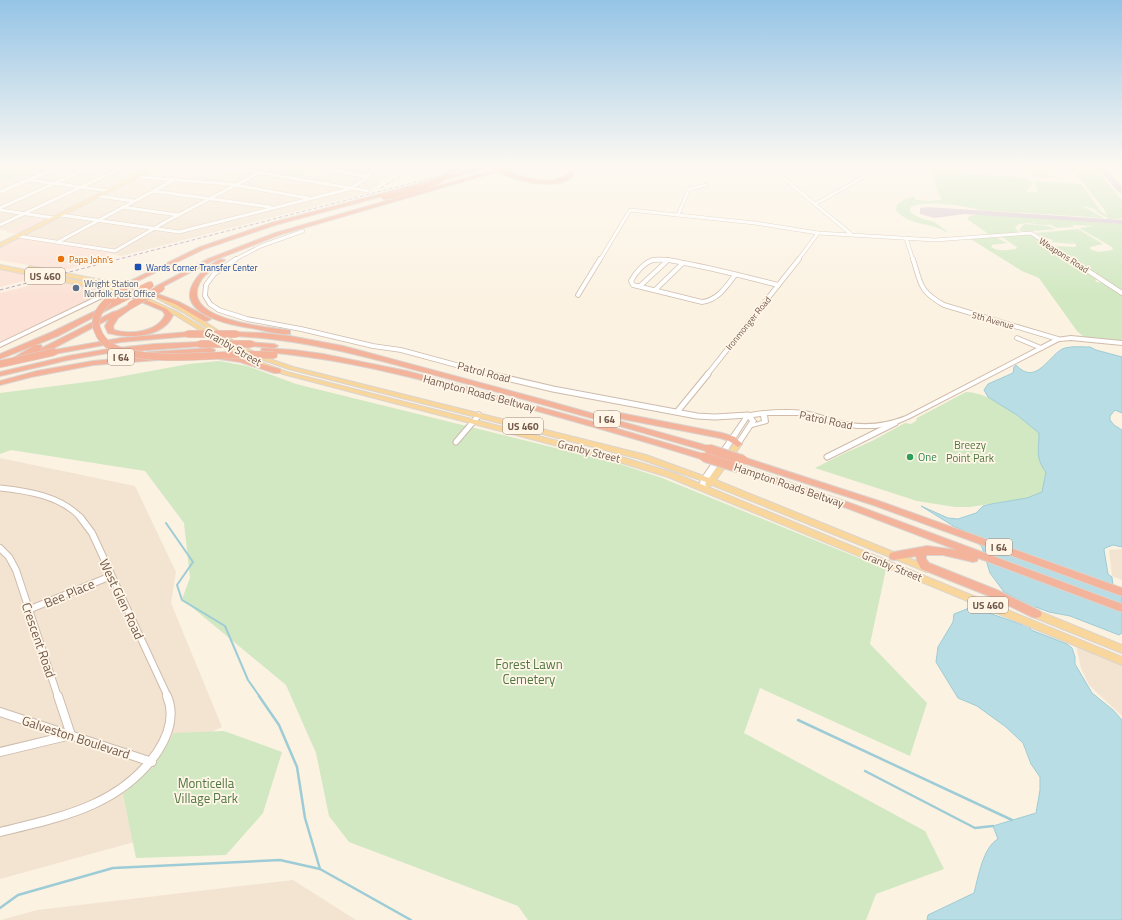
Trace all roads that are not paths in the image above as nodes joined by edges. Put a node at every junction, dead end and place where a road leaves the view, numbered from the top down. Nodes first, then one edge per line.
1 (4, 210) edge
2 (33, 210) edge
3 (70, 210) edge
4 (118, 210) edge
5 (136, 210) edge
6 (191, 210) edge
7 (266, 210) edge
8 (327, 210) edge
9 (332, 210) edge
10 (340, 210) edge
11 (347, 210) edge
12 (361, 210) edge
13 (680, 210) edge
14 (822, 210) edge
15 (24, 214) junction
16 (61, 214) junction
17 (678, 215) junction
18 (179, 216) junction
19 (54, 218) junction
20 (99, 220) junction
21 (0, 225) edge
22 (155, 228) junction
23 (259, 228) junction
24 (303, 231) dead end
25 (818, 233) junction
26 (852, 234) junction
27 (17, 236) junction
28 (266, 238) junction
29 (906, 238) junction
30 (248, 240) junction
31 (57, 242) junction
32 (0, 245) edge
33 (668, 260) junction
34 (0, 262) edge
35 (683, 263) junction
36 (0, 268) edge
37 (735, 275) junction
38 (778, 285) junction
39 (640, 286) junction
40 (125, 288) junction
41 (155, 288) junction
42 (655, 290) junction
43 (1122, 293) edge
44 (578, 295) dead end
45 (125, 303) junction
46 (262, 328) junction
47 (1017, 338) dead end
48 (1058, 339) junction
49 (1122, 343) edge
50 (0, 345) edge
51 (1041, 348) junction
52 (0, 351) edge
53 (0, 357) edge
54 (0, 365) edge
55 (391, 369) junction
56 (0, 370) edge
57 (411, 370) junction
58 (277, 371) junction
59 (0, 374) edge
60 (32, 374) junction
61 (0, 383) edge
62 (504, 391) junction
63 (677, 412) junction
64 (764, 414) junction
65 (479, 415) junction
66 (748, 415) junction
67 (474, 422) junction
68 (895, 423) junction
69 (750, 426) junction
70 (456, 442) dead end
71 (735, 442) junction
72 (827, 457) dead end
73 (740, 464) junction
74 (708, 481) junction
75 (0, 488) edge
76 (703, 488) junction
77 (946, 547) junction
78 (0, 548) edge
79 (853, 550) junction
80 (927, 550) junction
81 (894, 556) junction
82 (111, 576) junction
83 (1122, 592) edge
84 (1122, 608) edge
85 (28, 610) junction
86 (1036, 614) junction
87 (1122, 649) edge
88 (1122, 661) edge
89 (0, 712) edge
90 (71, 735) junction
91 (0, 752) edge
92 (152, 762) junction
93 (0, 832) edge

1 - 15 street
2 - 15 street
3 - 16 main road
4 - 20 street
5 - 18 street
6 - 18 street
7 - 22 street
8 - 23 highway
9 - 23 highway
10 - 30 highway
11 - 30 highway
12 - 28 highway
13 - 17 street
14 - 26 street
15 - 19 street
15 - 21 street
16 - 19 main road
16 - 20 street
17 - 25 street, Weapons Road
17 - 44 street, Weapons Road
18 - 22 street
19 - 27 main road
20 - 22 street
20 - 31 street
22 - 31 street
23 - 40 highway
24 - 63 street, Patrol Road
25 - 26 street, Weapons Road
25 - 38 street, Ironmonger Road
26 - 29 street, Weapons Road
27 - 31 street
27 - 32 main road
28 - 41 highway
28 - 46 highway
29 - 43 street, Weapons Road
29 - 48 street, 5th Avenue
30 - 41 highway
33 - 35 street
33 - 39 street
33 - 39 street
34 - 40 main road, Granby Street / US 460
35 - 37 street
35 - 42 street
36 - 40 main road, Granby Street / US 460
37 - 38 street
37 - 42 street
38 - 63 street, Ironmonger Road
39 - 42 street
40 - 41 highway, bridge
40 - 41 main road, Granby Street / US 460
40 - 45 highway, bridge
40 - 45 highway
40 - 50 street
40 - 57 highway, bridge
40 - 58 main road, Granby Street / US 460
41 - 45 highway, bridge
41 - 45 highway, bridge
41 - 46 highway
41 - 65 main road, Granby Street / US 460
45 - 52 highway
45 - 53 highway
45 - 54 highway
45 - 56 highway
46 - 57 highway
47 - 51 street
48 - 49 street, 5th Avenue
48 - 51 street, Patrol Road
51 - 68 street, Patrol Road
54 - 57 highway, Hampton Roads Beltway / I 64, bridge
55 - 57 highway, Hampton Roads Beltway / I 64
55 - 59 highway, I 64, bridge
55 - 60 highway, Hampton Roads Beltway / I 64
57 - 62 highway, Hampton Roads Beltway / I 64
57 - 73 highway, Hampton Roads Beltway / I 64, bridge
58 - 60 highway
58 - 67 main road, Granby Street / US 460
60 - 61 highway, Hampton Roads Beltway / I 64
62 - 71 highway
62 - 73 highway, Hampton Roads Beltway / I 64, bridge
63 - 66 street, Patrol Road
64 - 66 street, Patrol Road
64 - 68 street, Patrol Road
64 - 69 street
65 - 67 street
65 - 74 main road, Granby Street / US 460
66 - 69 street
66 - 71 street
67 - 70 street
67 - 76 main road, Granby Street / US 460
68 - 72 street, Patrol Road
69 - 71 street
71 - 74 main road
73 - 77 highway, Hampton Roads Beltway / I 64
73 - 83 highway, Hampton Roads Beltway / I 64
74 - 76 main road
74 - 81 main road, Granby Street / US 460
75 - 82 street, West Glen Road
76 - 79 main road, Granby Street / US 460
77 - 80 highway
77 - 84 highway
78 - 85 street, Crescent Road
79 - 81 main road
79 - 88 main road, Granby Street / US 460
80 - 81 highway
80 - 86 highway
81 - 86 main road, Granby Street / US 460
82 - 85 street, Bee Place
82 - 92 street, West Glen Road
85 - 90 street, Crescent Road
86 - 87 main road, Granby Street / US 460
89 - 90 street, Galveston Boulevard
90 - 91 street
90 - 92 street, Galveston Boulevard
92 - 93 street, West Glen Road

